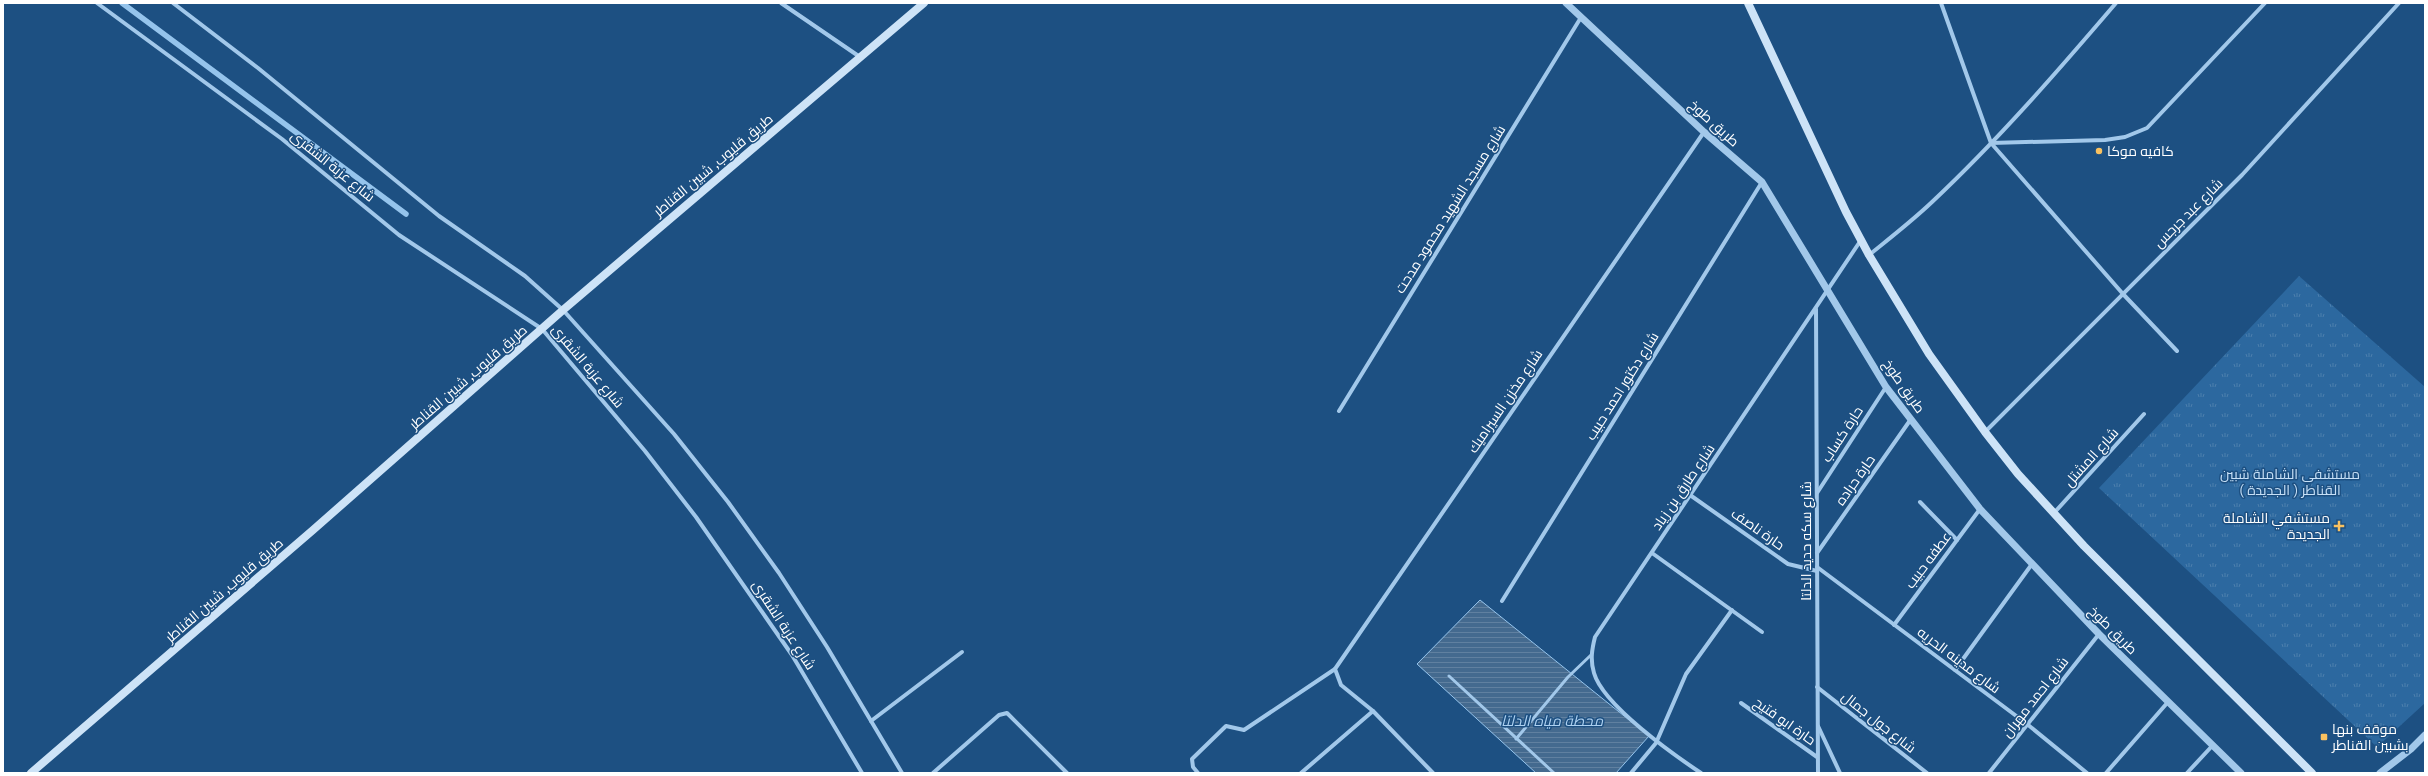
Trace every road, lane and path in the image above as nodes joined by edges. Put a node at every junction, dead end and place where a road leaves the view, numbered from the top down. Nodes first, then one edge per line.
1 (97, 3) edge
2 (173, 3) edge
3 (781, 3) edge
4 (924, 3) edge
5 (1566, 3) edge
6 (1748, 3) edge
7 (1941, 3) edge
8 (2116, 3) edge
9 (2265, 3) edge
10 (2399, 3) edge
11 (1580, 19) junction
12 (860, 57) junction
13 (1704, 132) junction
14 (1991, 143) junction
15 (1762, 182) junction
16 (1860, 240) junction
17 (1869, 256) junction
18 (1828, 291) junction
19 (2123, 294) junction
20 (1816, 308) junction
21 (563, 310) junction
22 (542, 329) junction
23 (2177, 351) dead end
24 (1886, 387) junction
25 (1339, 410) dead end
26 (2144, 414) dead end
27 (1911, 419) junction
28 (1985, 432) junction
29 (1816, 493) junction
30 (1690, 495) junction
31 (1920, 502) dead end
32 (1980, 509) junction
33 (2054, 514) junction
34 (1957, 540) junction
35 (1652, 553) junction
36 (1817, 553) junction
37 (2032, 564) junction
38 (1817, 569) junction
39 (1502, 601) dead end
40 (1732, 610) junction
41 (1894, 625) junction
42 (1762, 632) dead end
43 (2098, 634) junction
44 (962, 652) dead end
45 (1591, 655) junction
46 (1335, 669) junction
47 (1955, 670) junction
48 (1448, 676) dead end
49 (1817, 687) junction
50 (2168, 702) junction
51 (1741, 703) dead end
52 (1373, 711) junction
53 (871, 721) junction
54 (1817, 723) junction
55 (2027, 724) junction
56 (2425, 735) edge
57 (1516, 739) junction
58 (1656, 743) junction
59 (2213, 745) junction
60 (1817, 757) junction
61 (31, 773) edge
62 (862, 773) edge
63 (902, 773) edge
64 (933, 773) edge
65 (1067, 773) edge
66 (1198, 773) edge
67 (1301, 773) edge
68 (1432, 773) edge
69 (1554, 773) edge
70 (1631, 773) edge
71 (1701, 773) edge
72 (1818, 773) edge
73 (1840, 773) edge
74 (1927, 773) edge
75 (1989, 773) edge
76 (2087, 773) edge
77 (2106, 773) edge
78 (2186, 773) edge
79 (2241, 773) edge
80 (2312, 773) edge
81 (2380, 773) edge

1 - 22 street, شارع عزبة الشقرى
2 - 21 street, شارع عزبة الشقرى
3 - 12 street
4 - 12 main road, طريق قليوب, شبين القناطر
5 - 11 street, طريق طوخ
6 - 16 main road
7 - 14 street
8 - 14 street
9 - 14 street
10 - 19 street, شارع عبد جرجس
11 - 13 street, طريق طوخ
11 - 25 street, شارع مسجد الشهيد محمود مدحت
12 - 21 main road, طريق قليوب, شبين القناطر
13 - 15 street, طريق طوخ
13 - 46 street, شارع مخزن السيراميك
14 - 17 street
14 - 19 street
15 - 18 street, طريق طوخ
15 - 39 street, شارع دكتور احمد حبيب
16 - 17 main road
16 - 18 street, شارع طارق بن زياد
17 - 28 main road
18 - 20 street, شارع طارق بن زياد
18 - 24 street, طريق طوخ
19 - 23 street
19 - 28 street, شارع عبد جرجس
20 - 29 street, شارع سكه حديد الدلتا
20 - 30 street, شارع طارق بن زياد
21 - 22 main road, طريق قليوب, شبين القناطر
21 - 53 street, شارع عزبة الشقرى
22 - 61 main road, طريق قليوب, شبين القناطر
22 - 62 street, شارع عزبة الشقرى
24 - 27 street, طريق طوخ
24 - 29 street, حارة كساب
26 - 33 street, شارع المشتل
27 - 32 street, طريق طوخ
27 - 36 street, حارة حراده
28 - 33 main road
29 - 36 street, شارع سكه حديد الدلتا
30 - 35 street, شارع طارق بن زياد
30 - 38 street, حارة ناصف
31 - 34 street
32 - 34 street, عطفه حبيب
32 - 37 street, طريق طوخ
33 - 80 main road
34 - 41 street, عطفه حبيب
35 - 40 street
35 - 45 street, شارع طارق بن زياد
36 - 38 street, شارع سكه حديد الدلتا
37 - 43 street, طريق طوخ
37 - 47 street
38 - 41 street, شارع مدينه الحريه
38 - 49 street, شارع سكه حديد الدلتا
40 - 42 street
40 - 58 street
41 - 47 street, شارع مدينه الحريه
43 - 50 street, طريق طوخ
43 - 55 street, شارع احمد مهران
44 - 53 street
45 - 57 lane
45 - 58 street, شارع طارق بن زياد
46 - 52 street
46 - 66 street
47 - 55 street, شارع مدينه الحريه
48 - 57 lane
49 - 54 street, شارع سكه حديد الدلتا
49 - 74 street, شارع جول جمال
50 - 59 street, طريق طوخ
50 - 77 street
51 - 60 street, حارة ابو فتيح
52 - 67 street
52 - 68 street
53 - 63 street, شارع عزبة الشقرى
54 - 60 street, شارع سكه حديد الدلتا
54 - 73 street
55 - 75 street, شارع احمد مهران
55 - 76 street, شارع مدينه الحريه
56 - 81 street
57 - 69 lane
58 - 70 street
58 - 71 street, شارع طارق بن زياد
59 - 78 street
59 - 79 street, طريق طوخ
60 - 72 street, شارع سكه حديد الدلتا
64 - 65 street

